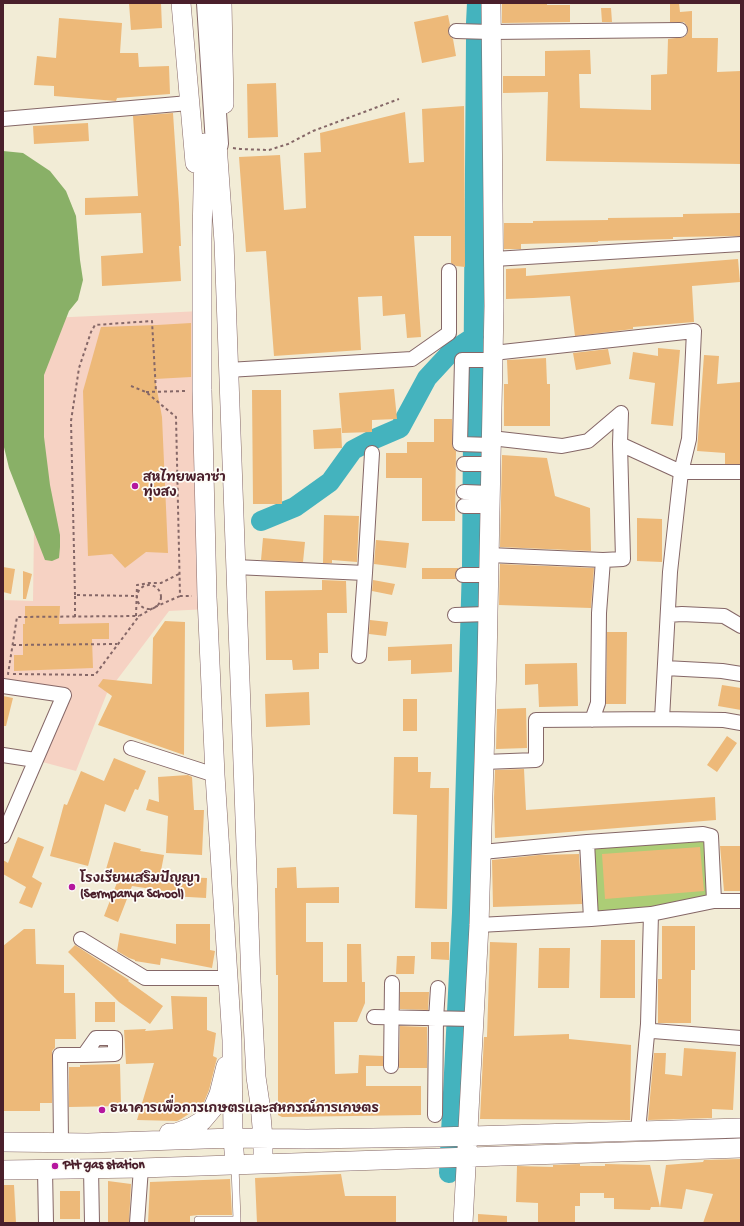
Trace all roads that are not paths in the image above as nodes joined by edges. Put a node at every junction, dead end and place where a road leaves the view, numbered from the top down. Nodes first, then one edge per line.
1 (194, 3) edge
2 (208, 3) edge
3 (222, 3) edge
4 (491, 3) edge
5 (181, 9) edge
6 (680, 30) dead end
7 (456, 32) dead end
8 (491, 32) junction
9 (189, 103) junction
10 (3, 119) edge
11 (215, 144) junction
12 (202, 238) junction
13 (741, 244) edge
14 (494, 259) junction
15 (449, 271) dead end
16 (493, 357) junction
17 (228, 370) junction
18 (491, 443) junction
19 (620, 444) junction
20 (372, 452) dead end
21 (464, 464) dead end
22 (490, 464) junction
23 (681, 472) junction
24 (741, 472) edge
25 (464, 499) dead end
26 (490, 499) junction
27 (489, 556) junction
28 (235, 557) junction
29 (603, 560) junction
30 (365, 573) junction
31 (463, 574) dead end
32 (489, 575) junction
33 (455, 615) dead end
34 (483, 615) junction
35 (668, 616) junction
36 (741, 626) edge
37 (359, 656) dead end
38 (665, 668) junction
39 (741, 674) edge
40 (3, 686) edge
41 (662, 719) junction
42 (592, 720) junction
43 (741, 723) edge
44 (131, 748) dead end
45 (3, 755) edge
46 (36, 760) junction
47 (484, 762) junction
48 (215, 775) junction
49 (3, 836) edge
50 (587, 842) junction
51 (482, 852) junction
52 (714, 901) junction
53 (741, 901) edge
54 (650, 914) junction
55 (591, 918) junction
56 (479, 925) junction
57 (81, 939) dead end
58 (228, 978) junction
59 (392, 983) dead end
60 (438, 988) dead end
61 (374, 1017) dead end
62 (391, 1017) junction
63 (442, 1019) junction
64 (470, 1019) junction
65 (648, 1024) junction
66 (741, 1038) edge
67 (232, 1040) junction
68 (84, 1055) dead end
69 (391, 1066) dead end
70 (260, 1104) junction
71 (435, 1115) dead end
72 (741, 1128) edge
73 (638, 1131) junction
74 (464, 1136) junction
75 (233, 1138) junction
76 (263, 1138) junction
77 (307, 1139) junction
78 (3, 1142) edge
79 (61, 1142) junction
80 (88, 1143) junction
81 (741, 1148) edge
82 (462, 1157) junction
83 (235, 1164) junction
84 (263, 1164) junction
85 (91, 1168) junction
86 (141, 1168) junction
87 (3, 1170) edge
88 (45, 1170) junction
89 (198, 1220) dead end
90 (46, 1223) edge
91 (92, 1223) edge
92 (137, 1223) edge
93 (463, 1223) edge

1 - 11 highway
2 - 11 highway
3 - 11 main road
4 - 8 main road
5 - 9 main road
6 - 8 street
7 - 8 street
8 - 14 main road
9 - 10 street
9 - 12 main road
11 - 12 main road
11 - 17 main road
12 - 48 main road
13 - 14 street
14 - 16 main road
15 - 17 street
16 - 18 main road
16 - 18 street
16 - 23 street
17 - 28 main road
18 - 19 street
18 - 22 main road
19 - 23 street
19 - 29 street
20 - 30 street
21 - 22 street
22 - 26 main road
23 - 24 street
23 - 35 street
25 - 26 street
26 - 27 main road
27 - 29 street
27 - 32 main road
28 - 30 street
28 - 70 main road
29 - 42 street
30 - 37 street
31 - 32 street
32 - 34 main road
33 - 34 street
34 - 47 main road
35 - 36 street
35 - 38 street
38 - 39 street
38 - 41 street
40 - 46 street
41 - 42 street
41 - 43 street
42 - 47 street
44 - 48 street
45 - 46 street
46 - 49 street
47 - 51 main road
48 - 58 main road
50 - 51 street
50 - 52 street
50 - 55 street
51 - 56 main road
52 - 53 street
52 - 54 street
54 - 55 street
54 - 65 street
55 - 56 street
56 - 64 main road
57 - 58 street
58 - 67 main road
59 - 62 street
60 - 63 street
61 - 62 street
62 - 63 street
62 - 69 street
63 - 64 street
63 - 71 street
64 - 74 main road
65 - 66 street
65 - 73 street
67 - 75 main road
67 - 80 main road
68 - 79 street
70 - 76 main road
70 - 77 main road
72 - 73 main road
73 - 74 main road
74 - 77 main road
74 - 82 main road
75 - 76 main road
75 - 80 main road
75 - 83 main road
76 - 77 main road
76 - 84 main road
78 - 79 main road
79 - 80 main road
81 - 82 main road
82 - 84 main road
82 - 93 main road
83 - 84 main road
83 - 86 main road
83 - 89 lane
85 - 86 main road
85 - 88 main road
85 - 91 street
86 - 92 street
87 - 88 main road
88 - 90 street

